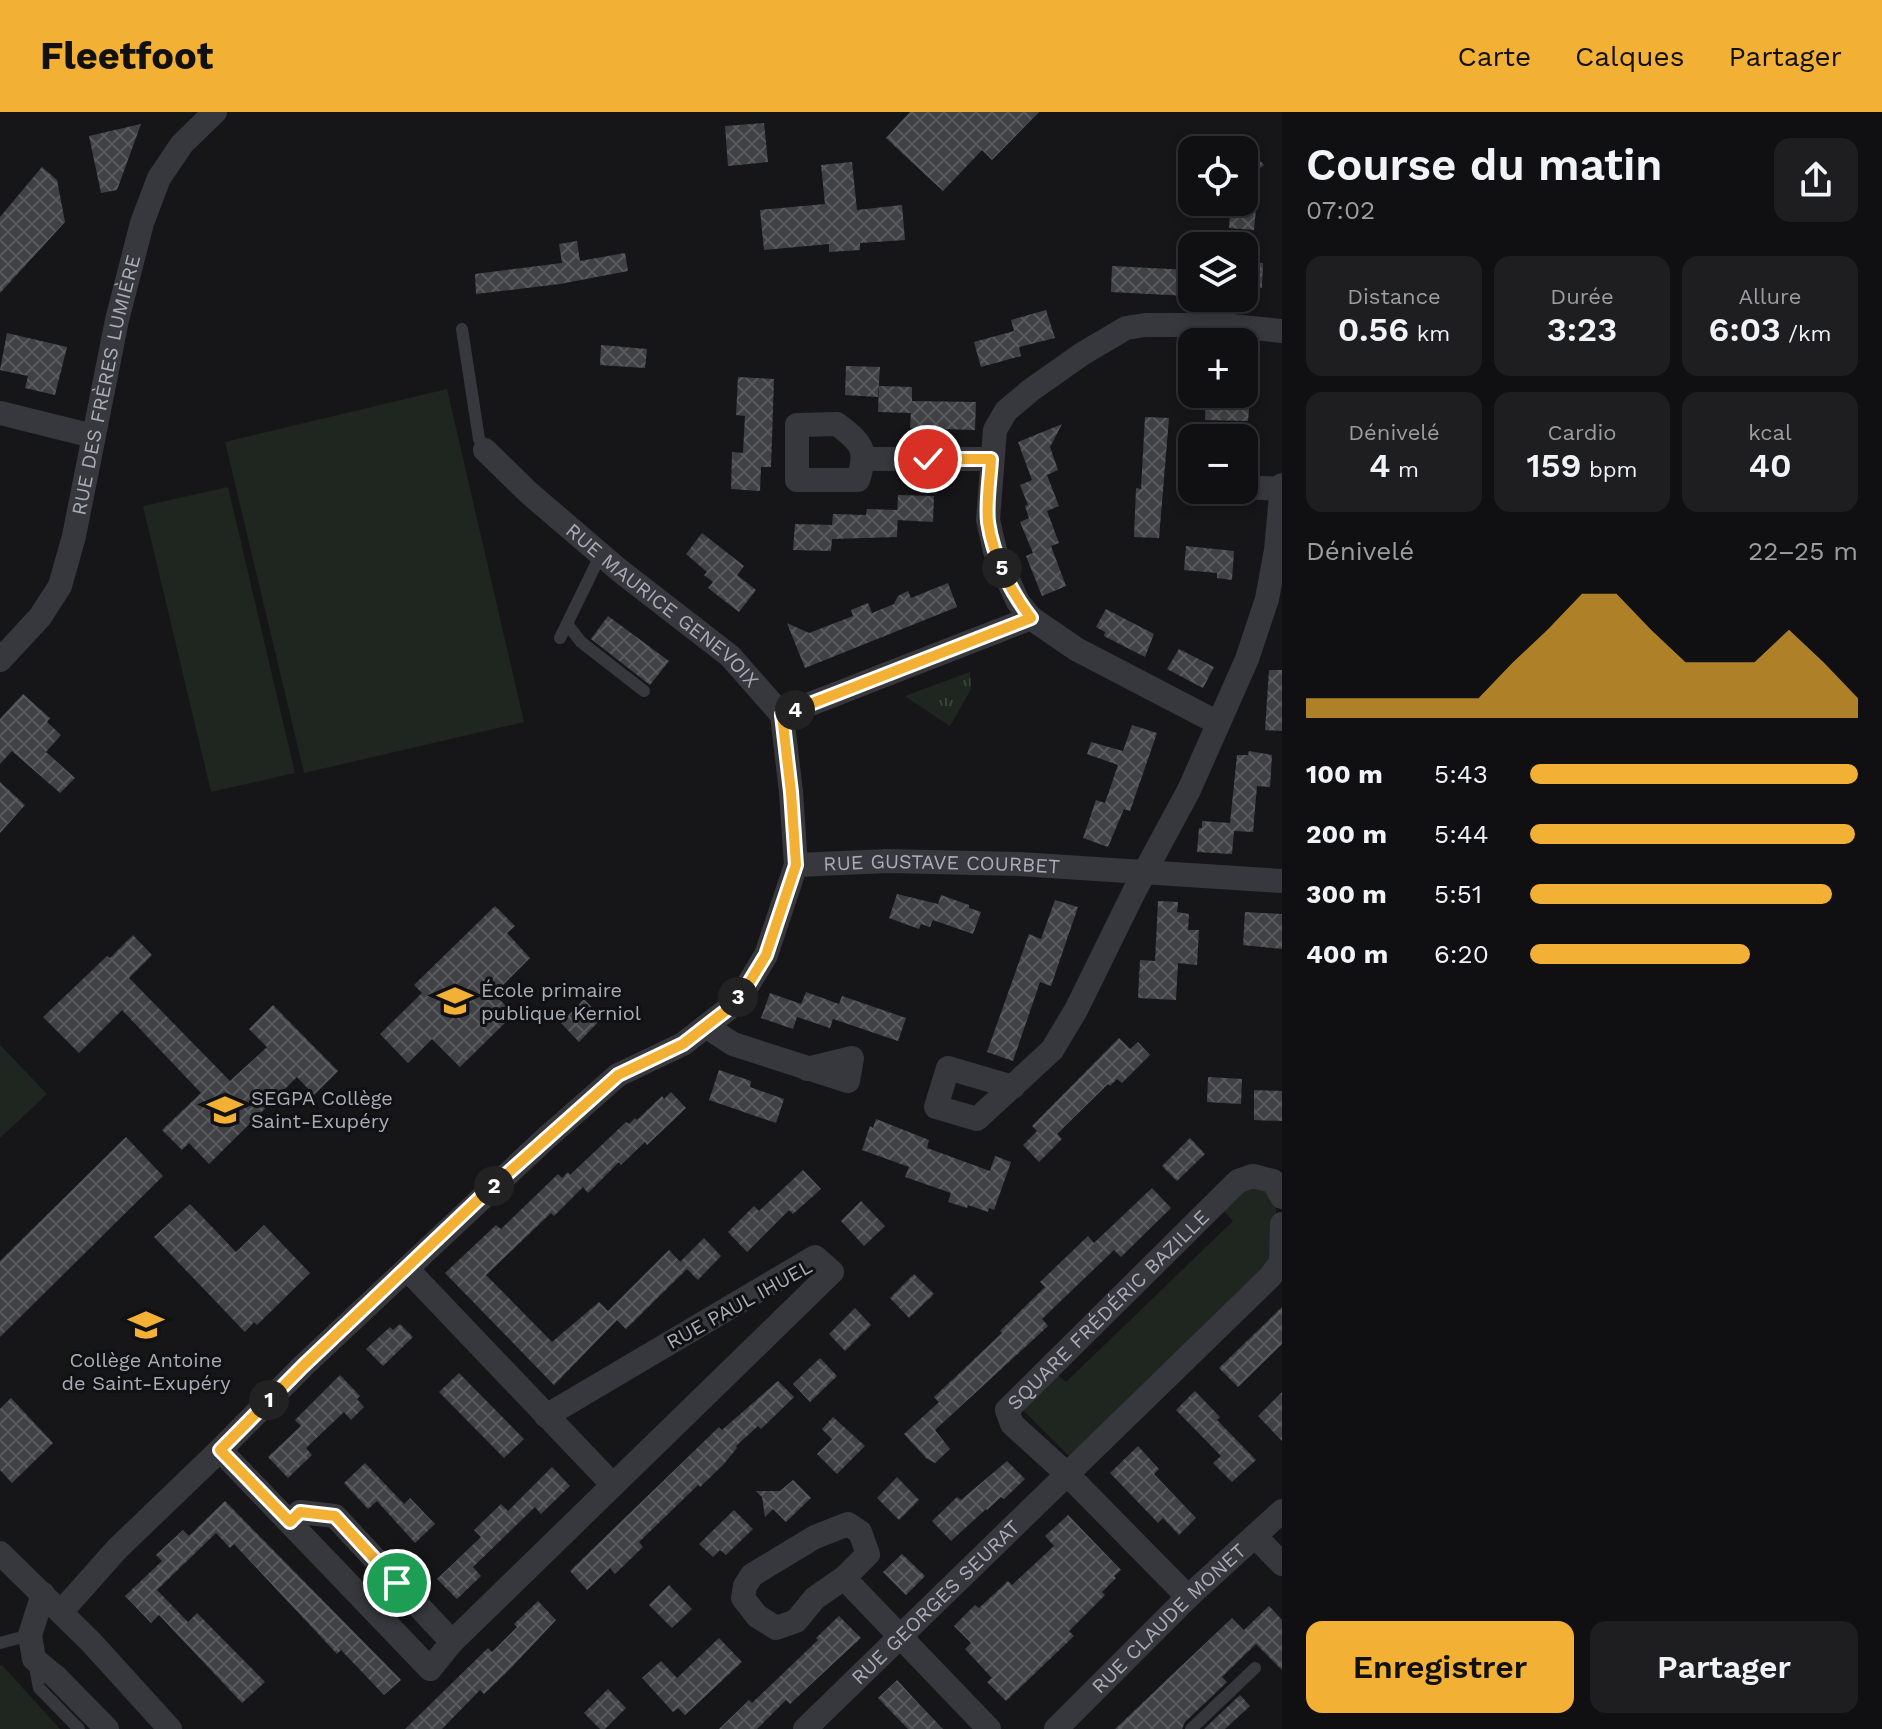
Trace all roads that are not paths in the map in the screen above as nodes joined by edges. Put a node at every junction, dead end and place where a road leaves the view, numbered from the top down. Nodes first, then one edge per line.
1 (215, 112) edge
2 (462, 329) dead end
3 (1282, 331) edge
4 (0, 413) edge
5 (93, 436) junction
6 (485, 450) joint
7 (864, 459) dead end
8 (991, 459) junction
9 (1258, 487) edge
10 (1282, 487) edge
11 (601, 554) junction
12 (1031, 618) junction
13 (567, 624) junction
14 (560, 638) dead end
15 (0, 660) edge
16 (644, 691) dead end
17 (782, 715) junction
18 (1218, 723) junction
19 (796, 865) junction
20 (1145, 871) junction
21 (1282, 881) edge
22 (707, 1027) junction
23 (807, 1069) dead end
24 (1013, 1087) dead end
25 (1282, 1197) edge
26 (1282, 1224) edge
27 (407, 1269) junction
28 (546, 1416) junction
29 (220, 1450) junction
30 (1068, 1475) junction
31 (612, 1484) junction
32 (1282, 1511) edge
33 (290, 1522) junction
34 (1255, 1536) junction
35 (0, 1553) edge
36 (1282, 1564) edge
37 (844, 1578) junction
38 (43, 1594) junction
39 (1188, 1597) junction
40 (61, 1612) junction
41 (901, 1639) junction
42 (452, 1642) junction
43 (0, 1643) edge
44 (32, 1647) junction
45 (1255, 1668) dead end
46 (1058, 1728) edge
47 (79, 1729) edge
48 (107, 1729) edge
49 (170, 1729) edge
50 (805, 1729) edge
51 (989, 1729) edge
52 (1191, 1729) edge

1 - 5 street, RUE DES FRÈRES LUMIÈRE
2 - 6 lane
3 - 8 street
4 - 5 street
5 - 15 street, RUE DES FRÈRES LUMIÈRE
6 - 11 street, RUE MAURICE GENEVOIX
7 - 8 street
8 - 12 street
9 - 10 street
10 - 18 street
11 - 13 lane
11 - 17 street, RUE MAURICE GENEVOIX
12 - 17 street
12 - 18 street
13 - 14 lane
13 - 16 lane
17 - 19 street
18 - 20 street
19 - 20 street, RUE GUSTAVE COURBET
19 - 22 street, RUE GUSTAVE COURBET
20 - 21 street, RUE GUSTAVE COURBET
20 - 24 street
22 - 23 street
22 - 27 street, RUE GUSTAVE COURBET
25 - 30 street, SQUARE FRÉDÉRIC BAZILLE
26 - 30 street
27 - 28 street
27 - 29 street, RUE GUSTAVE COURBET
28 - 31 street
28 - 31 street, RUE PAUL IHUEL
29 - 33 street, RUE PAUL IHUEL
29 - 40 street, RUE GUSTAVE COURBET
30 - 39 street
30 - 41 street, RUE GEORGES SEURAT
31 - 42 street, RUE PAUL IHUEL
32 - 34 street, RUE CLAUDE MONET
33 - 42 street
33 - 42 street, RUE PAUL IHUEL
34 - 36 street
34 - 39 street, RUE CLAUDE MONET
35 - 38 street
37 - 37 street
37 - 41 street
38 - 40 street
38 - 44 street
39 - 46 street, RUE CLAUDE MONET
40 - 49 street
41 - 50 street, RUE GEORGES SEURAT
41 - 51 street
43 - 44 lane
44 - 47 lane
44 - 48 street
45 - 52 lane

